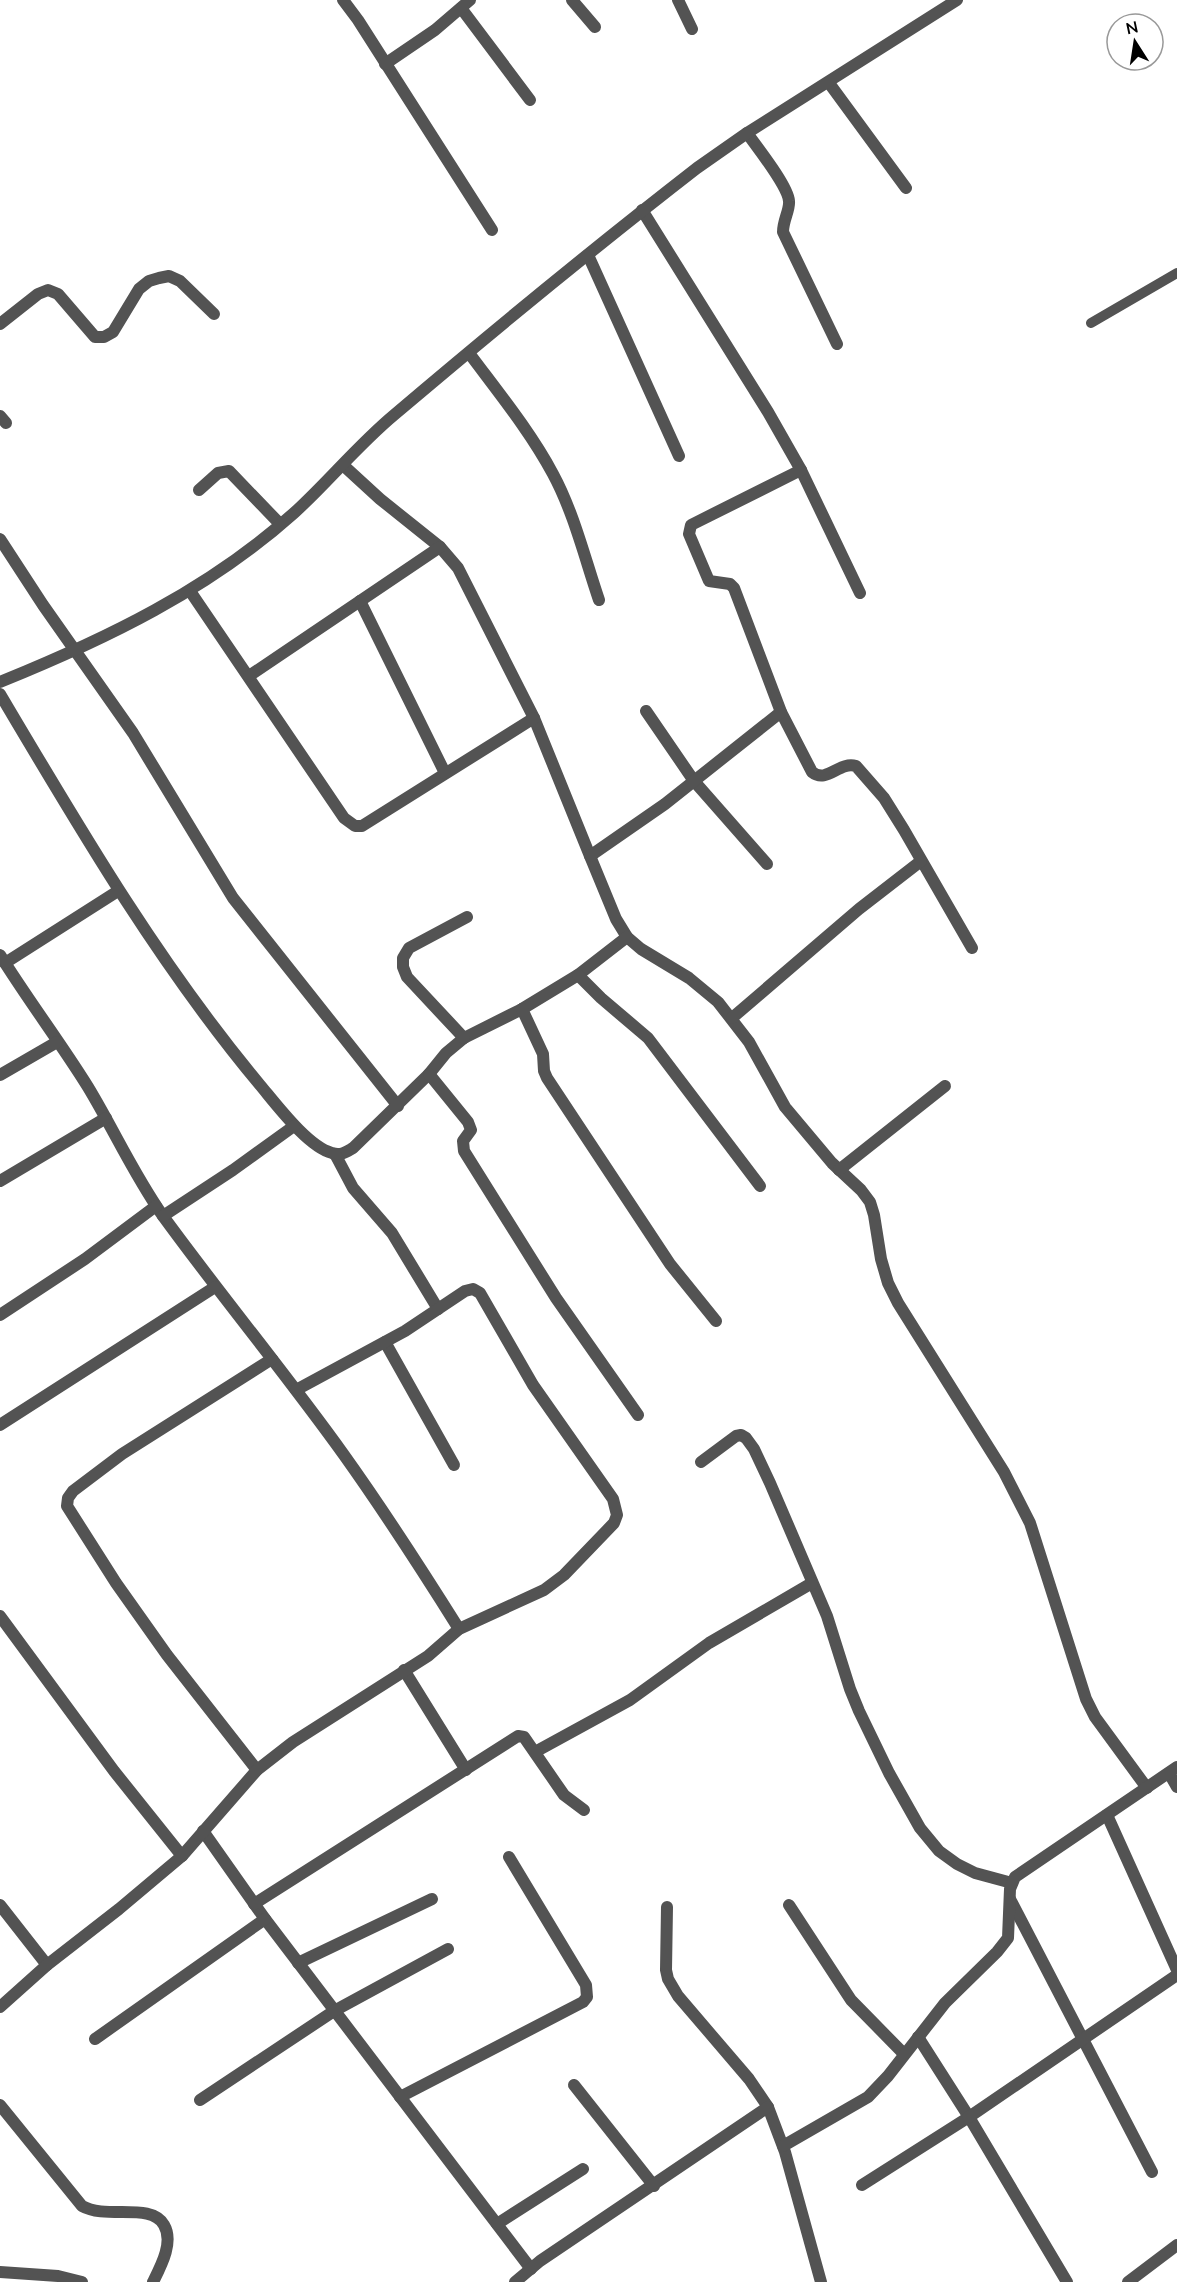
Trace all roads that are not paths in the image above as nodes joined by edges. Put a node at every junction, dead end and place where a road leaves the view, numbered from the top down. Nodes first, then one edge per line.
1 (343, 0) edge
2 (572, 0) edge
3 (678, 0) edge
4 (957, 0) edge
5 (466, 4) edge
6 (595, 27) dead end
7 (692, 29) dead end
8 (385, 64) junction
9 (829, 83) junction
10 (530, 100) dead end
11 (747, 133) junction
12 (906, 188) dead end
13 (642, 210) junction
14 (492, 230) dead end
15 (588, 255) junction
16 (1177, 273) edge
17 (214, 314) dead end
18 (1090, 323) dead end
19 (0, 324) edge
20 (837, 344) dead end
21 (468, 353) junction
22 (679, 456) dead end
23 (344, 466) junction
24 (801, 470) junction
25 (199, 490) dead end
26 (280, 524) junction
27 (0, 538) edge
28 (440, 547) junction
29 (190, 591) junction
30 (860, 593) dead end
31 (599, 600) dead end
32 (360, 601) junction
33 (75, 652) junction
34 (249, 676) junction
35 (0, 682) edge
36 (0, 694) edge
37 (646, 711) dead end
38 (781, 712) junction
39 (534, 718) junction
40 (445, 773) junction
41 (694, 781) junction
42 (590, 856) junction
43 (921, 861) junction
44 (767, 864) dead end
45 (118, 891) junction
46 (467, 917) dead end
47 (627, 937) junction
48 (972, 948) dead end
49 (2, 959) edge
50 (578, 975) junction
51 (522, 1009) junction
52 (732, 1018) junction
53 (464, 1038) junction
54 (57, 1042) junction
55 (429, 1074) junction
56 (0, 1076) edge
57 (945, 1086) dead end
58 (398, 1106) junction
59 (106, 1118) junction
60 (294, 1126) junction
61 (335, 1154) junction
62 (839, 1170) junction
63 (0, 1181) edge
64 (760, 1186) dead end
65 (160, 1211) junction
66 (215, 1287) junction
67 (438, 1309) junction
68 (0, 1315) edge
69 (716, 1321) dead end
70 (385, 1342) junction
71 (272, 1359) junction
72 (296, 1390) junction
73 (638, 1415) dead end
74 (0, 1425) edge
75 (701, 1462) dead end
76 (454, 1465) dead end
77 (812, 1584) junction
78 (0, 1616) edge
79 (459, 1629) junction
80 (405, 1670) junction
81 (536, 1752) junction
82 (257, 1770) junction
83 (466, 1770) junction
84 (1173, 1770) edge
85 (1177, 1787) edge
86 (1147, 1788) junction
87 (584, 1810) dead end
88 (1107, 1815) junction
89 (203, 1831) junction
90 (182, 1856) junction
91 (509, 1857) dead end
92 (1012, 1883) junction
93 (1009, 1898) junction
94 (432, 1899) dead end
95 (254, 1904) junction
96 (0, 1905) edge
97 (789, 1905) dead end
98 (667, 1907) dead end
99 (265, 1919) junction
100 (448, 1949) dead end
101 (298, 1963) junction
102 (47, 1965) junction
103 (1177, 1970) edge
104 (1177, 1975) edge
105 (0, 2007) edge
106 (334, 2011) junction
107 (918, 2037) junction
108 (95, 2039) dead end
109 (1082, 2039) junction
110 (904, 2054) junction
111 (574, 2085) dead end
112 (400, 2097) junction
113 (200, 2100) dead end
114 (0, 2105) edge
115 (768, 2107) junction
116 (969, 2117) junction
117 (783, 2146) junction
118 (583, 2169) dead end
119 (1152, 2172) dead end
120 (862, 2185) dead end
121 (654, 2186) junction
122 (497, 2224) junction
123 (1177, 2245) edge
124 (531, 2268) junction
125 (0, 2272) edge
126 (82, 2282) edge
127 (153, 2282) edge
128 (515, 2282) edge
129 (821, 2282) edge
130 (1067, 2282) edge
131 (1128, 2282) edge

1 - 8 street
2 - 6 street
3 - 7 street
4 - 9 street
5 - 8 street
5 - 10 street
8 - 14 street
9 - 11 street
9 - 12 street
11 - 13 street
11 - 20 street
13 - 15 street
13 - 24 street
15 - 21 street
15 - 22 street
16 - 18 lane
17 - 19 street
21 - 23 street
21 - 31 street
23 - 26 street
23 - 28 street
24 - 30 street
24 - 38 street
25 - 26 street
26 - 29 street
27 - 33 street
28 - 32 street
28 - 39 street
29 - 33 street
29 - 34 street
32 - 34 street
32 - 40 street
33 - 35 street
33 - 58 street
34 - 40 street
36 - 45 street
37 - 41 street
38 - 41 street
38 - 43 street
39 - 40 street
39 - 42 street
41 - 42 street
41 - 44 street
42 - 47 street
43 - 48 street
43 - 52 street
45 - 49 street
45 - 60 street
46 - 53 street
47 - 50 street
47 - 52 street
49 - 54 street
50 - 51 street
50 - 64 street
51 - 53 street
51 - 69 street
52 - 62 street
53 - 55 street
54 - 56 street
54 - 59 street
55 - 58 street
55 - 73 street
57 - 62 street
58 - 61 street
59 - 63 street
59 - 65 street
60 - 61 street
60 - 65 street
61 - 67 street
62 - 86 street
65 - 66 street
65 - 68 street
66 - 71 street
66 - 74 street
67 - 70 street
67 - 79 street
70 - 72 street
70 - 76 street
71 - 72 street
71 - 82 street
72 - 79 street
75 - 77 street
77 - 81 street
77 - 92 street
78 - 90 street
79 - 80 street
80 - 82 street
80 - 83 street
81 - 83 street
81 - 87 street
82 - 89 street
83 - 95 street
84 - 85 street
84 - 86 street
86 - 88 street
88 - 92 street
88 - 103 street
89 - 90 street
89 - 95 street
90 - 102 street
91 - 112 street
92 - 93 street
93 - 107 street
93 - 109 street
94 - 101 street
95 - 99 street
96 - 102 street
97 - 110 street
98 - 115 street
99 - 101 street
99 - 108 street
100 - 106 street
101 - 106 street
102 - 105 street
104 - 109 street
106 - 112 street
106 - 113 street
107 - 110 street
107 - 116 street
109 - 116 street
109 - 119 street
110 - 117 street
111 - 121 street
112 - 122 street
114 - 127 street
115 - 117 street
115 - 121 street
116 - 120 street
116 - 130 street
117 - 129 street
118 - 122 street
121 - 124 street
122 - 124 street
123 - 131 street
124 - 128 street
125 - 126 street

